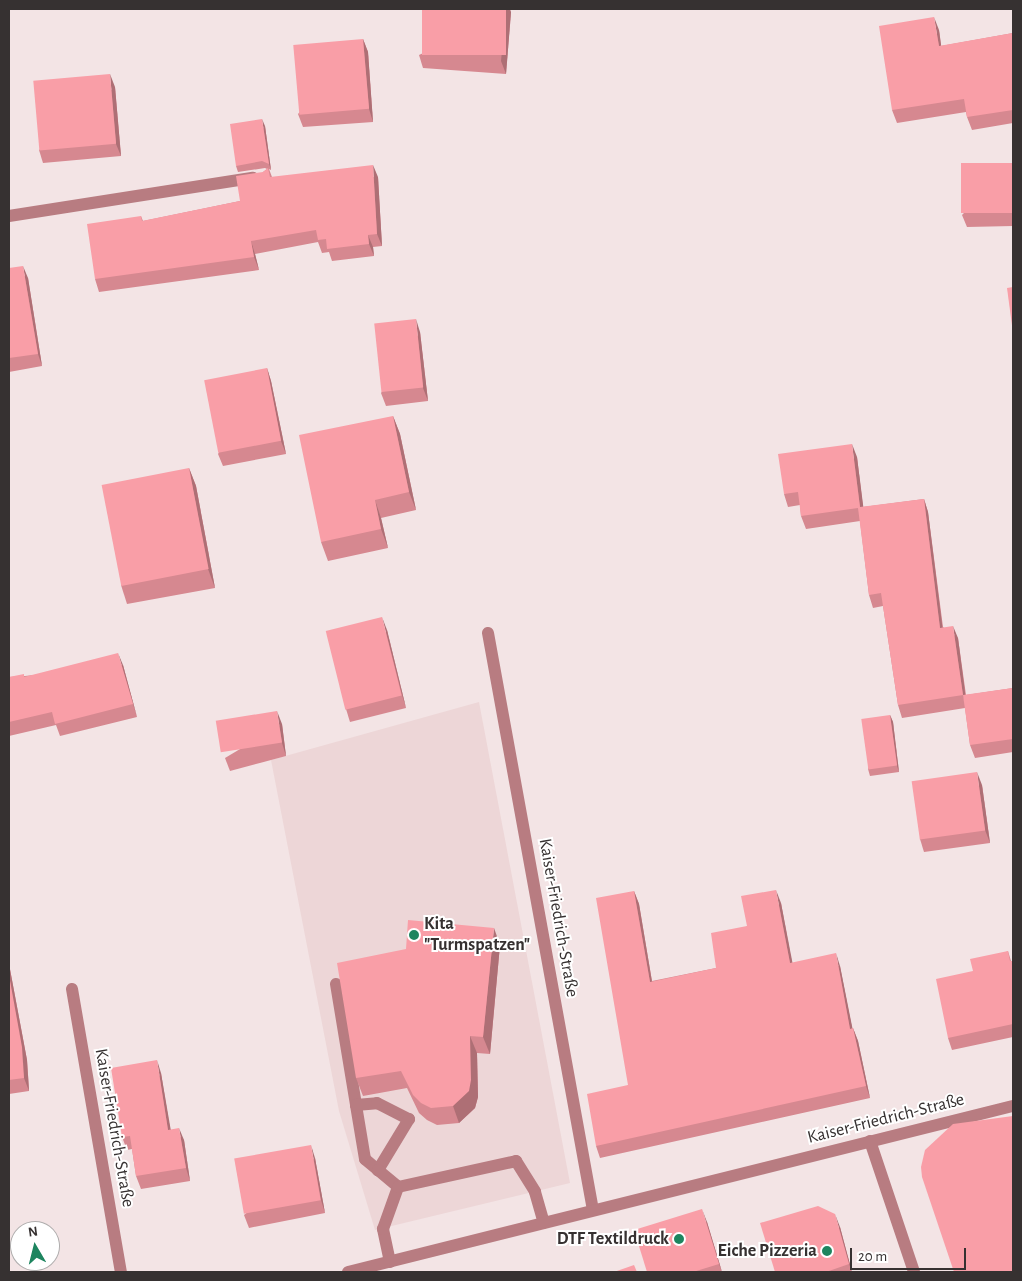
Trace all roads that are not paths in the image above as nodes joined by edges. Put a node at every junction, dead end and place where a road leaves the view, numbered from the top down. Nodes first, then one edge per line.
1 (266, 176) edge
2 (9, 216) edge
3 (488, 632) dead end
4 (336, 984) edge
5 (72, 989) dead end
6 (356, 1105) junction
7 (1013, 1106) edge
8 (870, 1141) junction
9 (378, 1170) junction
10 (398, 1187) junction
11 (593, 1210) junction
12 (544, 1223) junction
13 (390, 1262) junction
14 (122, 1272) edge
15 (348, 1272) edge
16 (914, 1272) edge

1 - 2 street
3 - 11 street, Kaiser-Friedrich-Straße
4 - 6 street
5 - 14 street, Kaiser-Friedrich-Straße
6 - 9 street
6 - 9 street
7 - 8 street, Kaiser-Friedrich-Straße
8 - 11 street, Kaiser-Friedrich-Straße
8 - 16 street
9 - 10 street
10 - 12 street
10 - 13 street
11 - 12 street, Kaiser-Friedrich-Straße
12 - 13 street, Kaiser-Friedrich-Straße
13 - 15 street, Kaiser-Friedrich-Straße

